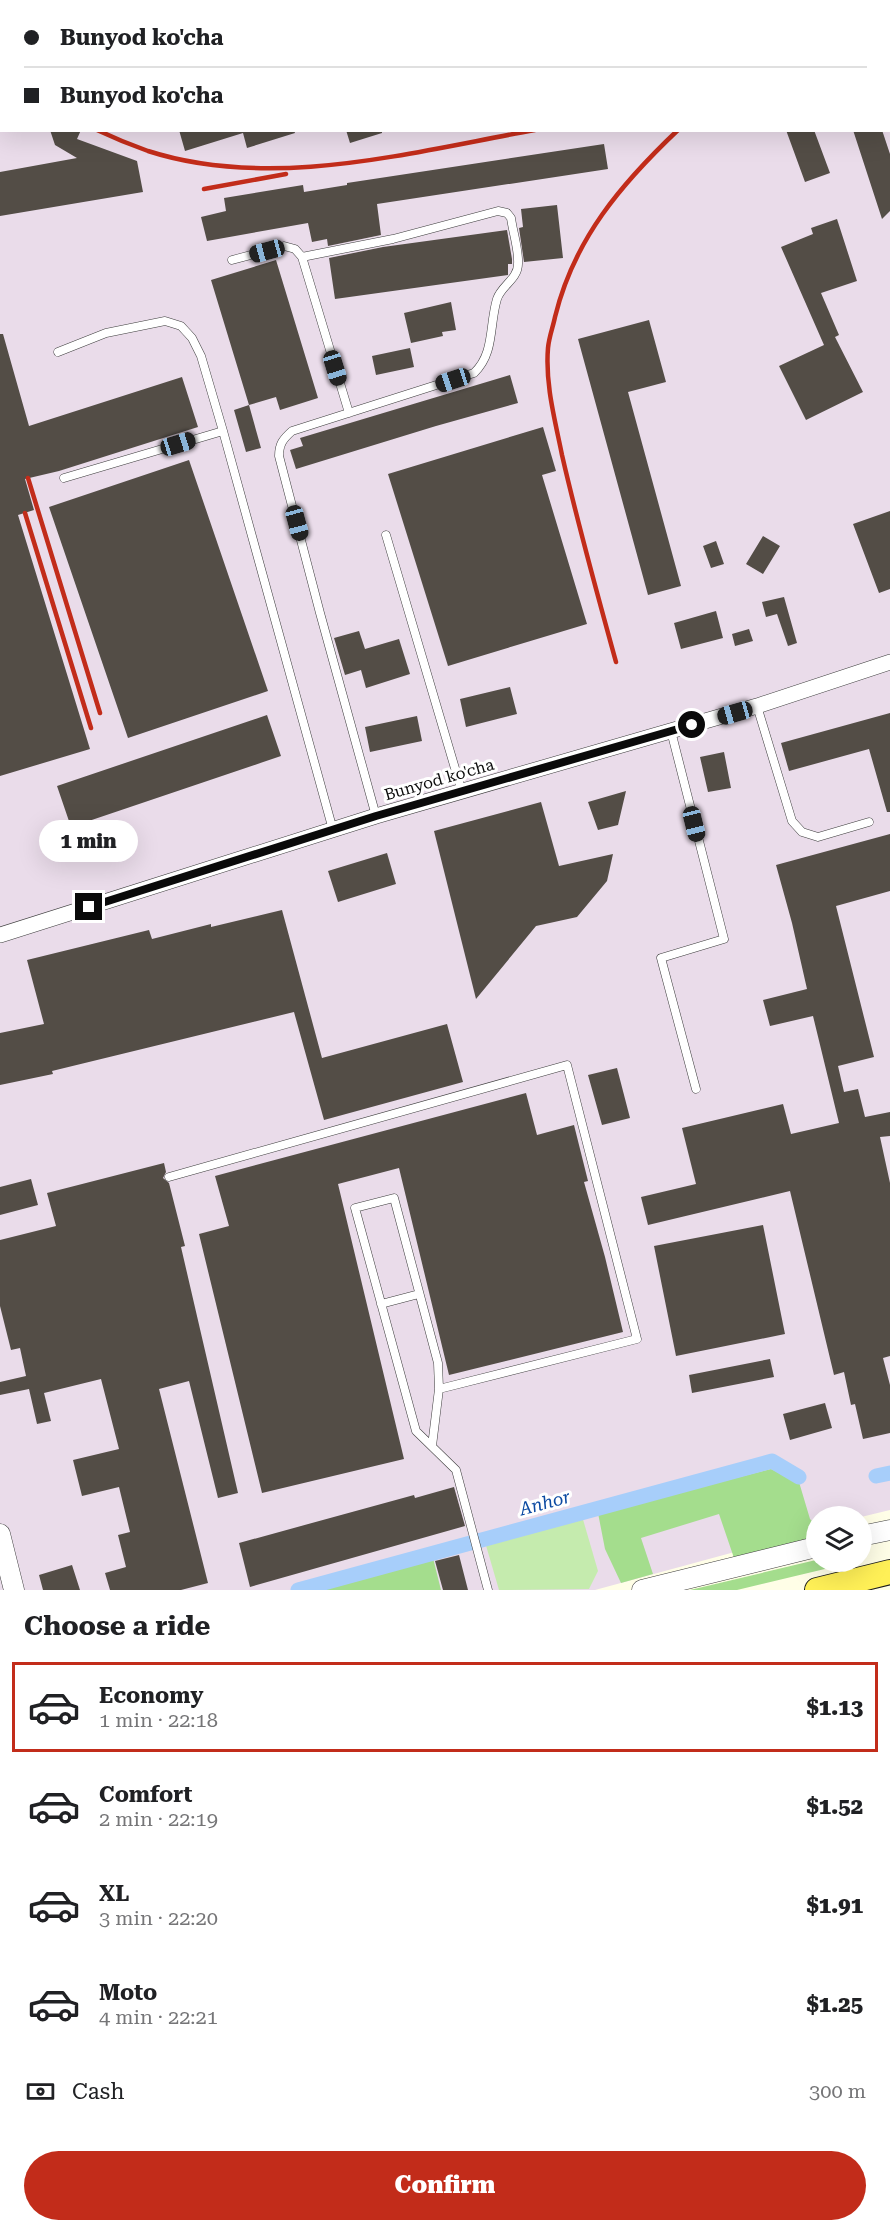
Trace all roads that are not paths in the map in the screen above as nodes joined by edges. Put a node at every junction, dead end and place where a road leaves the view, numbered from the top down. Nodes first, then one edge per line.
1 (302, 256) junction
2 (232, 260) dead end
3 (58, 352) dead end
4 (349, 413) junction
5 (223, 431) junction
6 (64, 478) dead end
7 (386, 535) dead end
8 (890, 662) edge
9 (757, 706) junction
10 (671, 731) junction
11 (462, 792) junction
12 (376, 816) junction
13 (869, 822) dead end
14 (333, 830) junction
15 (0, 935) edge
16 (696, 1089) dead end
17 (169, 1177) dead end
18 (419, 1294) junction
19 (381, 1304) junction
20 (438, 1389) junction
21 (432, 1446) junction
22 (890, 1530) edge
23 (0, 1534) edge
24 (872, 1534) edge
25 (806, 1549) edge
26 (890, 1572) edge
27 (14, 1590) edge
28 (488, 1590) edge
29 (642, 1590) edge
30 (817, 1590) edge

1 - 2 lane
1 - 4 lane
1 - 4 lane
3 - 5 lane
4 - 12 lane
5 - 6 lane
5 - 14 lane
7 - 11 lane
8 - 9 street, Bunyod ko'cha
9 - 10 street, Bunyod ko'cha
9 - 13 lane
10 - 11 street, Bunyod ko'cha
10 - 16 lane
11 - 12 street, Bunyod ko'cha
12 - 14 street, Bunyod ko'cha
14 - 15 street, Bunyod ko'cha
17 - 20 lane
18 - 19 lane
18 - 19 lane
18 - 20 lane
19 - 21 lane
20 - 21 lane
21 - 28 lane
22 - 24 street
23 - 27 street
25 - 29 street
26 - 30 main road

